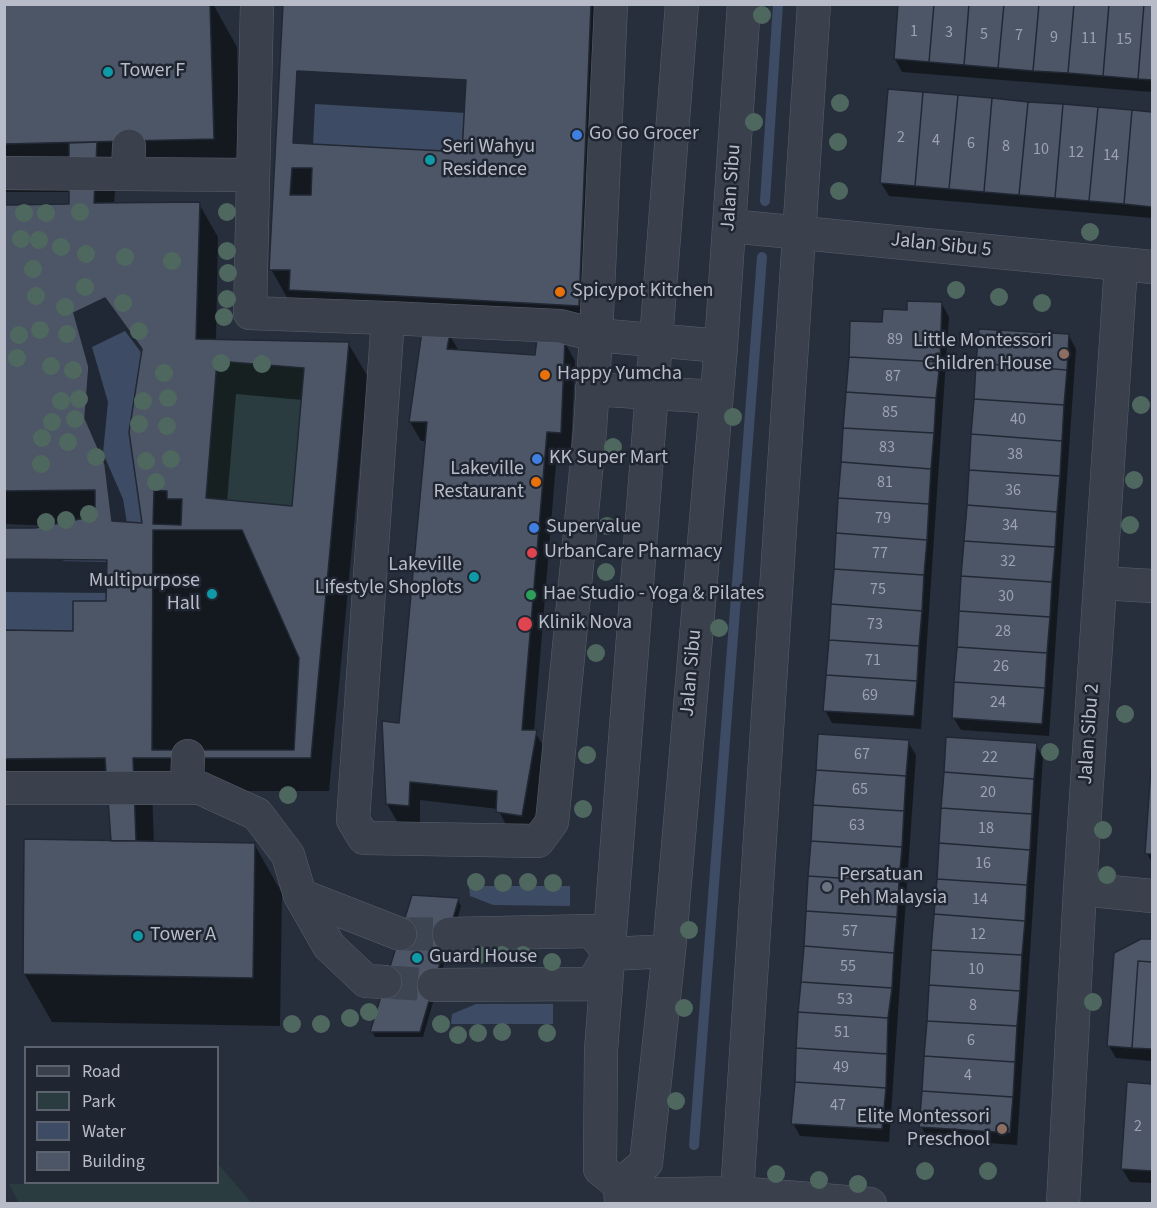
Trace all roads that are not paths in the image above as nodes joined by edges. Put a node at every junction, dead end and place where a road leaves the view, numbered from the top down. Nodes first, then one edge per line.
1 (257, 4) edge
2 (611, 4) edge
3 (682, 4) edge
4 (744, 4) edge
5 (814, 4) edge
6 (4, 173) edge
7 (251, 175) junction
8 (730, 226) junction
9 (802, 231) junction
10 (1137, 266) edge
11 (388, 318) junction
12 (596, 335) junction
13 (656, 339) junction
14 (720, 346) junction
15 (592, 389) junction
16 (651, 392) junction
17 (716, 397) junction
18 (1100, 583) junction
19 (1152, 586) edge
20 (188, 756) dead end
21 (4, 788) edge
22 (187, 788) junction
23 (1080, 889) junction
24 (300, 895) junction
25 (1152, 896) edge
26 (400, 934) tunnel mouth
27 (669, 951) junction
28 (610, 954) junction
29 (385, 982) tunnel mouth
30 (434, 985) tunnel mouth
31 (467, 985) junction
32 (737, 1193) junction
33 (621, 1194) edge
34 (870, 1203) edge
35 (1063, 1203) edge

1 - 7 street
2 - 12 street
3 - 13 street
4 - 8 street, Jalan Sibu
5 - 9 street
6 - 7 street
7 - 11 street
8 - 9 street, Jalan Sibu 5
8 - 14 street, Jalan Sibu
9 - 10 street, Jalan Sibu 5
9 - 32 street
10 - 18 street, Jalan Sibu 2
11 - 12 street
11 - 15 street
12 - 13 street
12 - 15 street
13 - 14 street
13 - 16 street
14 - 17 street, Jalan Sibu
15 - 16 street
16 - 17 street
16 - 28 street
17 - 27 street, Jalan Sibu
18 - 19 street
18 - 23 street, Jalan Sibu 2
20 - 22 street
21 - 22 street
22 - 24 street
23 - 25 street
23 - 35 street, Jalan Sibu 2
24 - 26 street
24 - 29 street
27 - 28 street
27 - 33 street, Jalan Sibu
28 - 31 street
28 - 31 street
28 - 33 street
30 - 31 street
32 - 33 street
32 - 34 street

